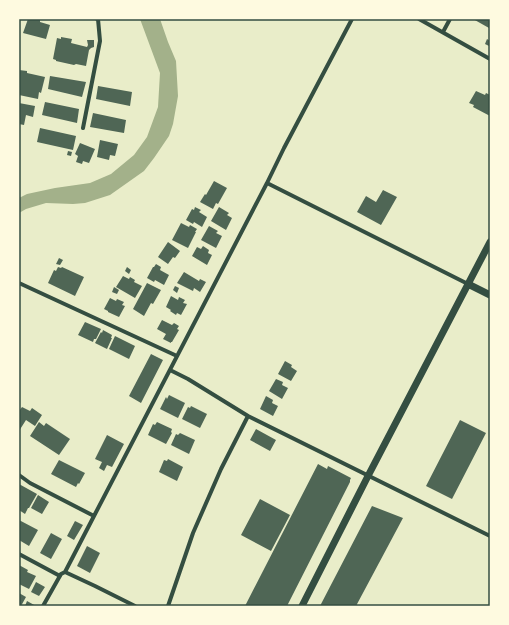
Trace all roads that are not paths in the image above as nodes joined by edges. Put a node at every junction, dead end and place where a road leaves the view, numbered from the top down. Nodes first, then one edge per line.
1 (97, 19) edge
2 (352, 19) edge
3 (419, 19) edge
4 (450, 19) edge
5 (443, 32) junction
6 (490, 59) edge
7 (83, 128) dead end
8 (267, 183) junction
9 (490, 242) edge
10 (19, 283) edge
11 (468, 284) junction
12 (490, 295) edge
13 (177, 356) junction
14 (170, 370) junction
15 (248, 416) junction
16 (19, 475) edge
17 (368, 476) junction
18 (94, 516) junction
19 (490, 536) edge
20 (19, 554) edge
21 (65, 572) junction
22 (60, 576) junction
23 (43, 606) edge
24 (135, 606) edge
25 (168, 606) edge
26 (302, 606) edge

1 - 7 street
2 - 8 street
3 - 5 street
4 - 5 street
5 - 6 street
8 - 11 street
8 - 13 street
9 - 11 street
10 - 13 street
11 - 12 street
11 - 17 street
13 - 14 street
14 - 15 street
14 - 18 street
15 - 17 street
15 - 25 street
16 - 18 street
17 - 19 street
17 - 26 street
18 - 21 street
20 - 22 street
21 - 22 street
21 - 24 street
22 - 23 street

